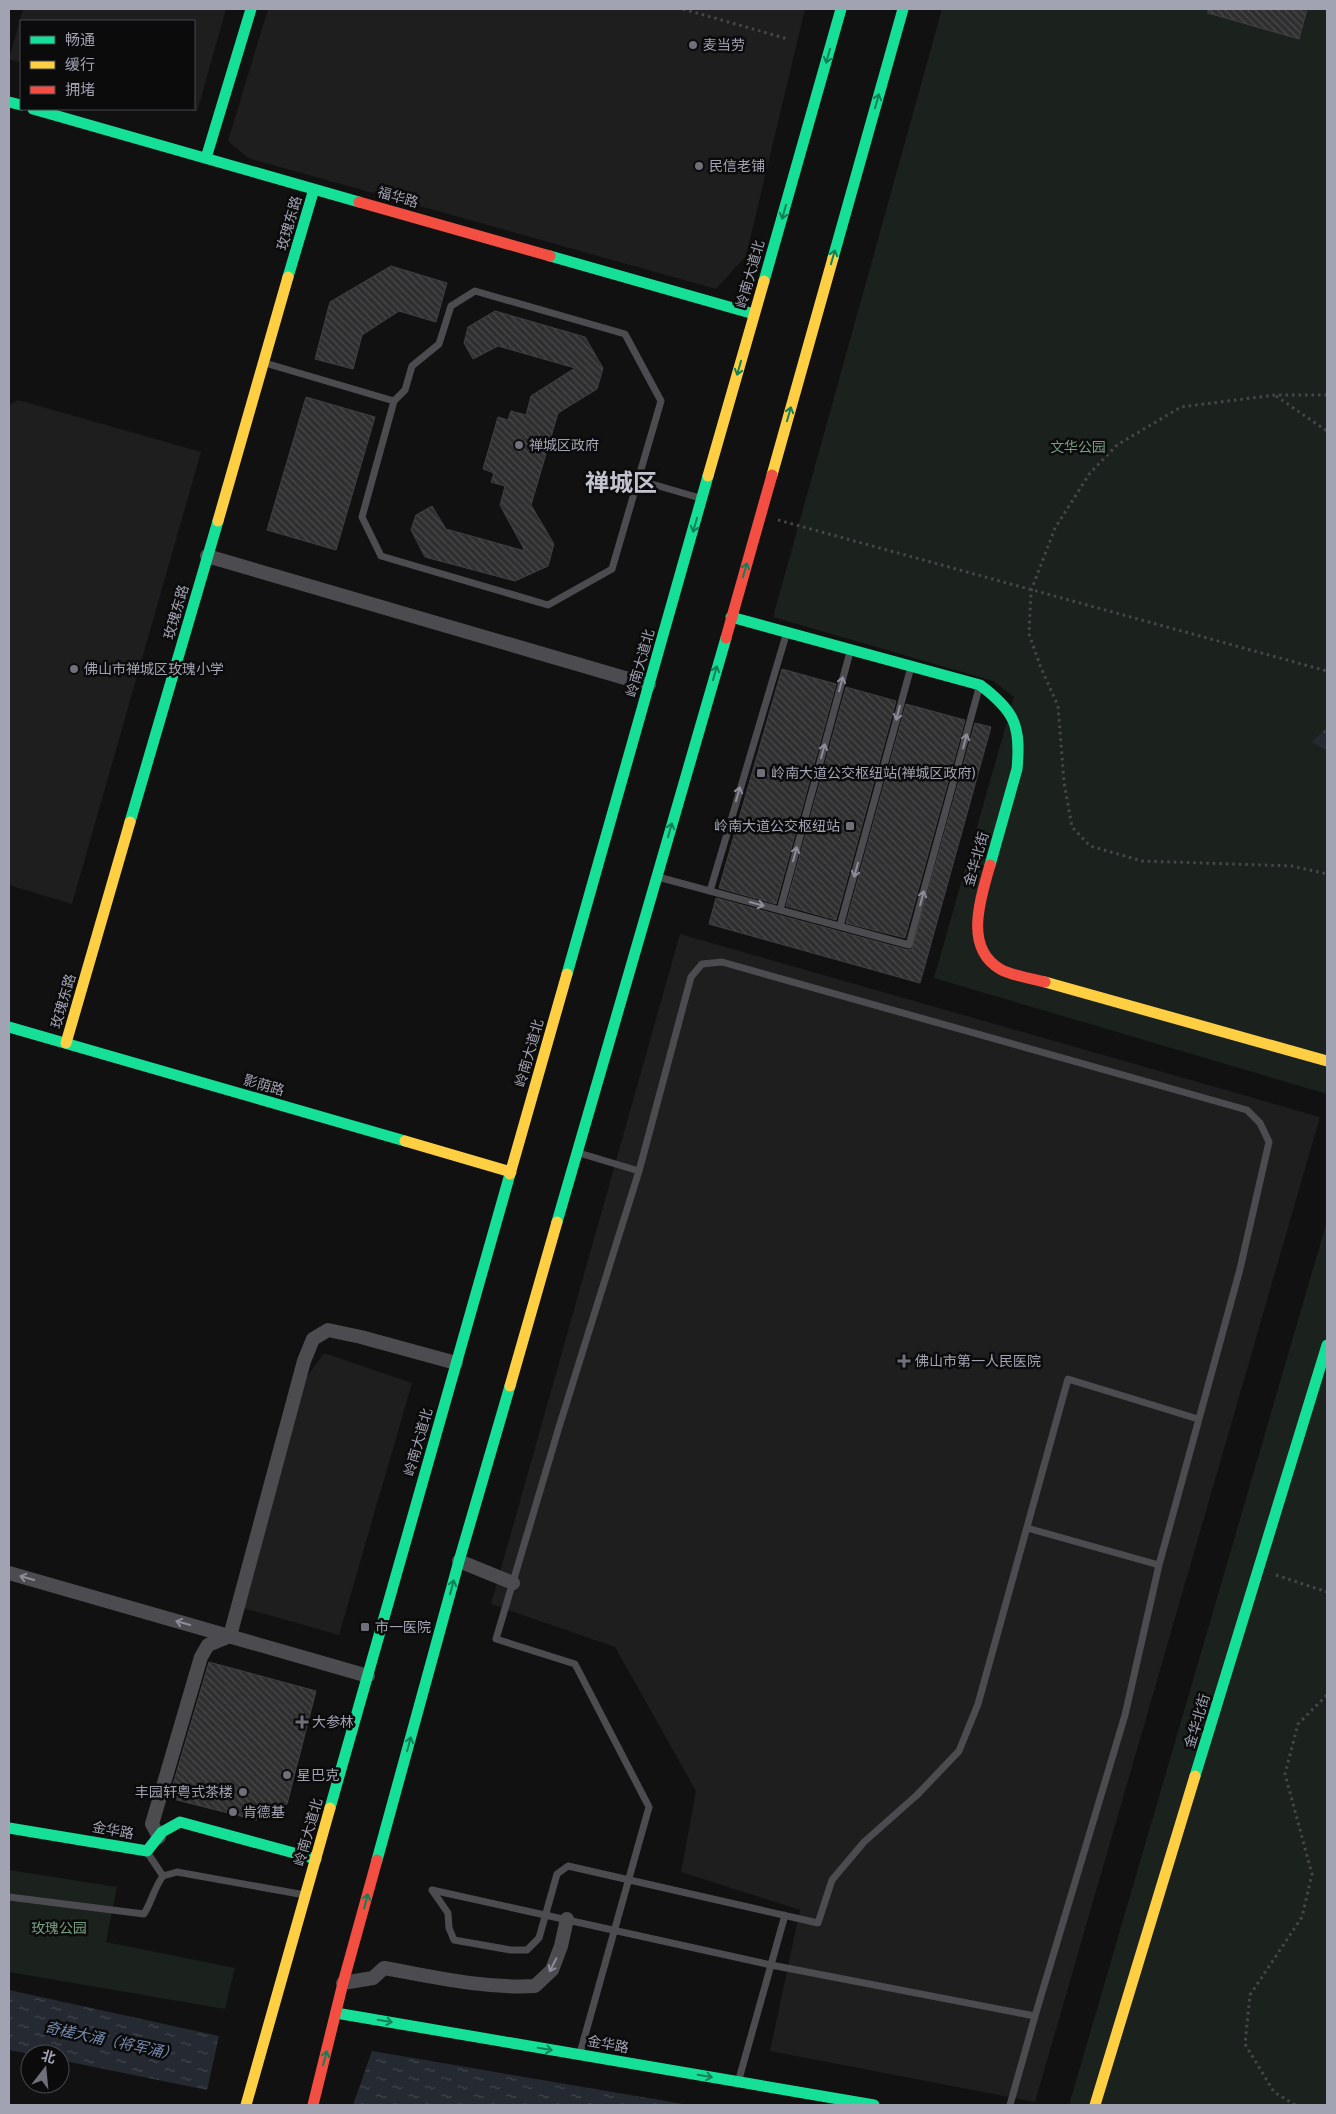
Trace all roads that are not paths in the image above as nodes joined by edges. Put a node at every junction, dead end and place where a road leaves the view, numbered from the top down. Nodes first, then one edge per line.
1 (251, 9) edge
2 (841, 9) edge
3 (903, 9) edge
4 (37, 110) edge
5 (206, 158) junction
6 (314, 189) junction
7 (754, 314) junction
8 (264, 362) junction
9 (394, 401) junction
10 (638, 480) junction
11 (702, 499) junction
12 (208, 556) junction
13 (731, 617) junction
14 (787, 632) junction
15 (851, 650) junction
16 (911, 666) junction
17 (980, 685) junction
18 (649, 686) junction
19 (656, 876) junction
20 (710, 891) junction
21 (780, 910) junction
22 (840, 926) junction
23 (9, 1027) edge
24 (66, 1043) junction
25 (1327, 1061) edge
26 (576, 1152) junction
27 (639, 1171) junction
28 (511, 1172) junction
29 (1327, 1345) edge
30 (456, 1364) junction
31 (1198, 1419) junction
32 (1027, 1528) junction
33 (459, 1561) junction
34 (1159, 1565) junction
35 (9, 1573) edge
36 (513, 1583) junction
37 (230, 1636) junction
38 (368, 1676) junction
39 (9, 1828) edge
40 (159, 1837) junction
41 (147, 1851) junction
42 (316, 1859) junction
43 (162, 1876) junction
44 (629, 1880) junction
45 (306, 1895) junction
46 (9, 1897) edge
47 (546, 1914) junction
48 (785, 1915) junction
49 (567, 1919) junction
50 (615, 1930) junction
51 (771, 1965) junction
52 (344, 1983) junction
53 (336, 2013) junction
54 (1035, 2016) junction
55 (580, 2055) junction
56 (739, 2082) junction
57 (246, 2105) edge
58 (313, 2105) edge
59 (874, 2105) edge
60 (1010, 2105) edge
61 (1095, 2105) edge

1 - 5 street
2 -> 7 street, 岭南大道北
13 -> 3 street
4 - 5 street, 福华路
5 - 6 street, 福华路
6 - 7 street, 福华路
6 - 8 street, 玫瑰东路
7 -> 11 street, 岭南大道北
8 - 9 lane
8 - 12 street, 玫瑰东路
9 - 10 lane
9 - 10 lane
10 - 11 lane
11 -> 18 street, 岭南大道北
12 - 18 street
12 - 24 street, 玫瑰东路
13 - 14 street, 金华北街
19 -> 13 street
14 - 15 street, 金华北街
20 -> 14 lane
15 - 16 street, 金华北街
21 -> 15 lane
16 - 17 street, 金华北街
16 -> 22 lane
22 -> 17 lane
17 - 25 street, 金华北街
18 - 28 street, 岭南大道北
19 - 20 lane
19 - 26 street
20 -> 21 lane
21 - 22 lane
23 - 24 street, 影荫路
24 - 28 street, 影荫路
26 - 27 lane
26 - 33 street
27 - 31 lane
27 - 36 lane
28 - 30 street, 岭南大道北
29 - 61 street, 金华北街
30 - 37 street
30 - 38 street, 岭南大道北
31 - 32 lane
31 - 34 lane
32 - 34 lane
32 - 48 lane
33 - 36 street
52 -> 33 street
34 - 54 lane
37 -> 35 street
36 - 44 lane
37 - 38 street
37 - 40 street
38 - 42 street, 岭南大道北
39 - 41 street, 金华路
40 - 41 street, 金华路
40 - 42 street, 金华路
41 - 43 lane
42 - 45 street, 岭南大道北
43 - 45 lane
43 - 46 lane
44 - 47 lane
44 - 48 lane
44 - 50 lane
45 - 57 street, 岭南大道北
47 - 47 lane
47 - 49 lane
48 - 51 lane
49 - 50 lane
49 -> 52 street
50 - 51 lane
50 - 55 lane
51 - 54 lane
51 - 56 lane
52 - 53 street
53 -> 55 street, 金华路
58 -> 53 street
54 - 60 lane
55 -> 56 street, 金华路
56 - 59 street, 金华路

